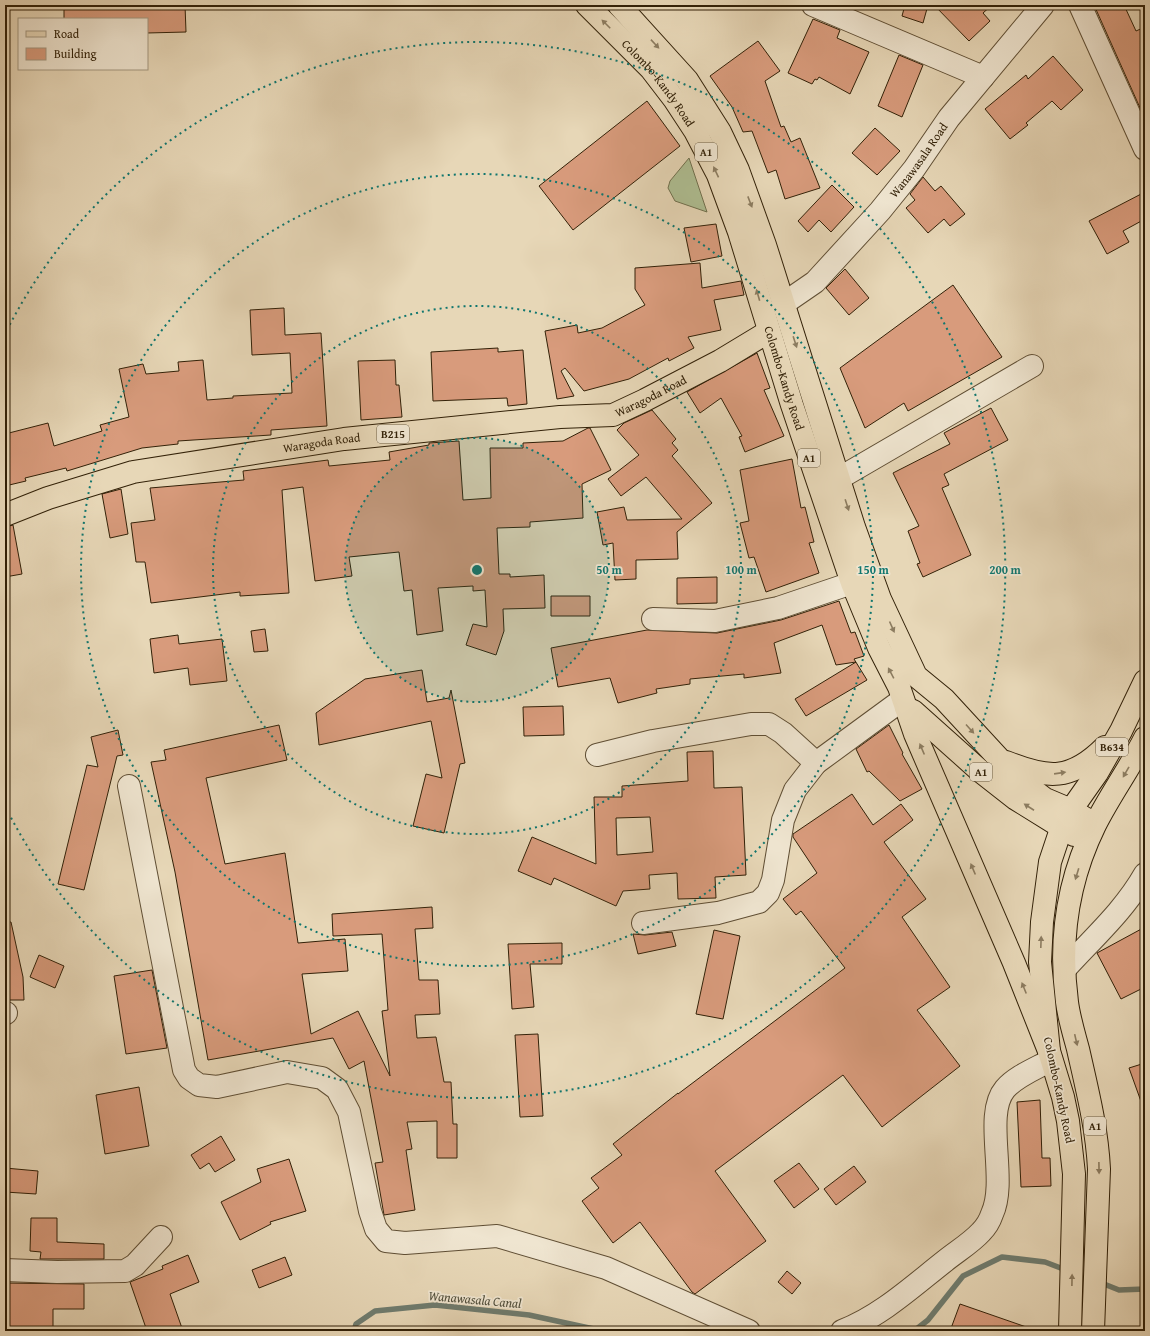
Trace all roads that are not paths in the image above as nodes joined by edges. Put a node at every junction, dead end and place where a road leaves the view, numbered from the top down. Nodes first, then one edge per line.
1 (587, 5) edge
2 (619, 5) edge
3 (813, 5) edge
4 (1043, 5) edge
5 (1080, 5) edge
6 (983, 77) junction
7 (1145, 149) edge
8 (783, 304) junction
9 (768, 332) junction
10 (1032, 366) dead end
11 (838, 479) junction
12 (5, 515) edge
13 (852, 583) junction
14 (653, 619) dead end
15 (1145, 681) edge
16 (904, 704) junction
17 (1121, 731) junction
18 (1145, 738) edge
19 (598, 755) dead end
20 (996, 758) junction
21 (816, 763) junction
22 (129, 786) dead end
23 (1066, 818) junction
24 (1096, 824) junction
25 (1087, 844) junction
26 (1145, 874) edge
27 (643, 923) dead end
28 (1065, 969) junction
29 (1050, 1055) junction
30 (161, 1237) dead end
31 (5, 1270) edge
32 (1071, 1323) edge
33 (1094, 1323) edge
34 (749, 1331) edge
35 (842, 1331) edge

9 -> 1 main road, Colombo-Kandy Road / A1
2 -> 8 main road, Colombo-Kandy Road / A1
3 - 6 street
4 - 6 street, Wanawasala Road
5 - 7 street
6 - 8 street, Wanawasala Road
8 - 9 main road
8 -> 11 main road, Colombo-Kandy Road / A1
9 - 12 main road, Waragoda Road / B215
9 - 13 main road, Colombo-Kandy Road / A1
10 - 11 street
11 -> 20 main road, Colombo-Kandy Road / A1
13 - 14 street
16 -> 13 main road, Colombo-Kandy Road / A1
15 - 17 main road, B634
16 - 21 street
23 -> 16 main road, Colombo-Kandy Road / A1
29 -> 16 main road
20 -> 17 main road
17 - 23 main road, B634
18 -> 24 main road, B634
19 - 21 street
20 - 23 main road, Colombo-Kandy Road / A1
21 - 27 street
22 - 34 street
23 - 24 main road, Colombo-Kandy Road / A1
23 - 25 main road, Colombo-Kandy Road / A1
29 -> 23 main road, Colombo-Kandy Road / A1
24 - 25 main road, A1
25 -> 28 main road, A1
26 - 28 street
28 -> 33 main road, A1
32 -> 29 main road, Colombo-Kandy Road / A1
29 - 35 street
30 - 31 street

